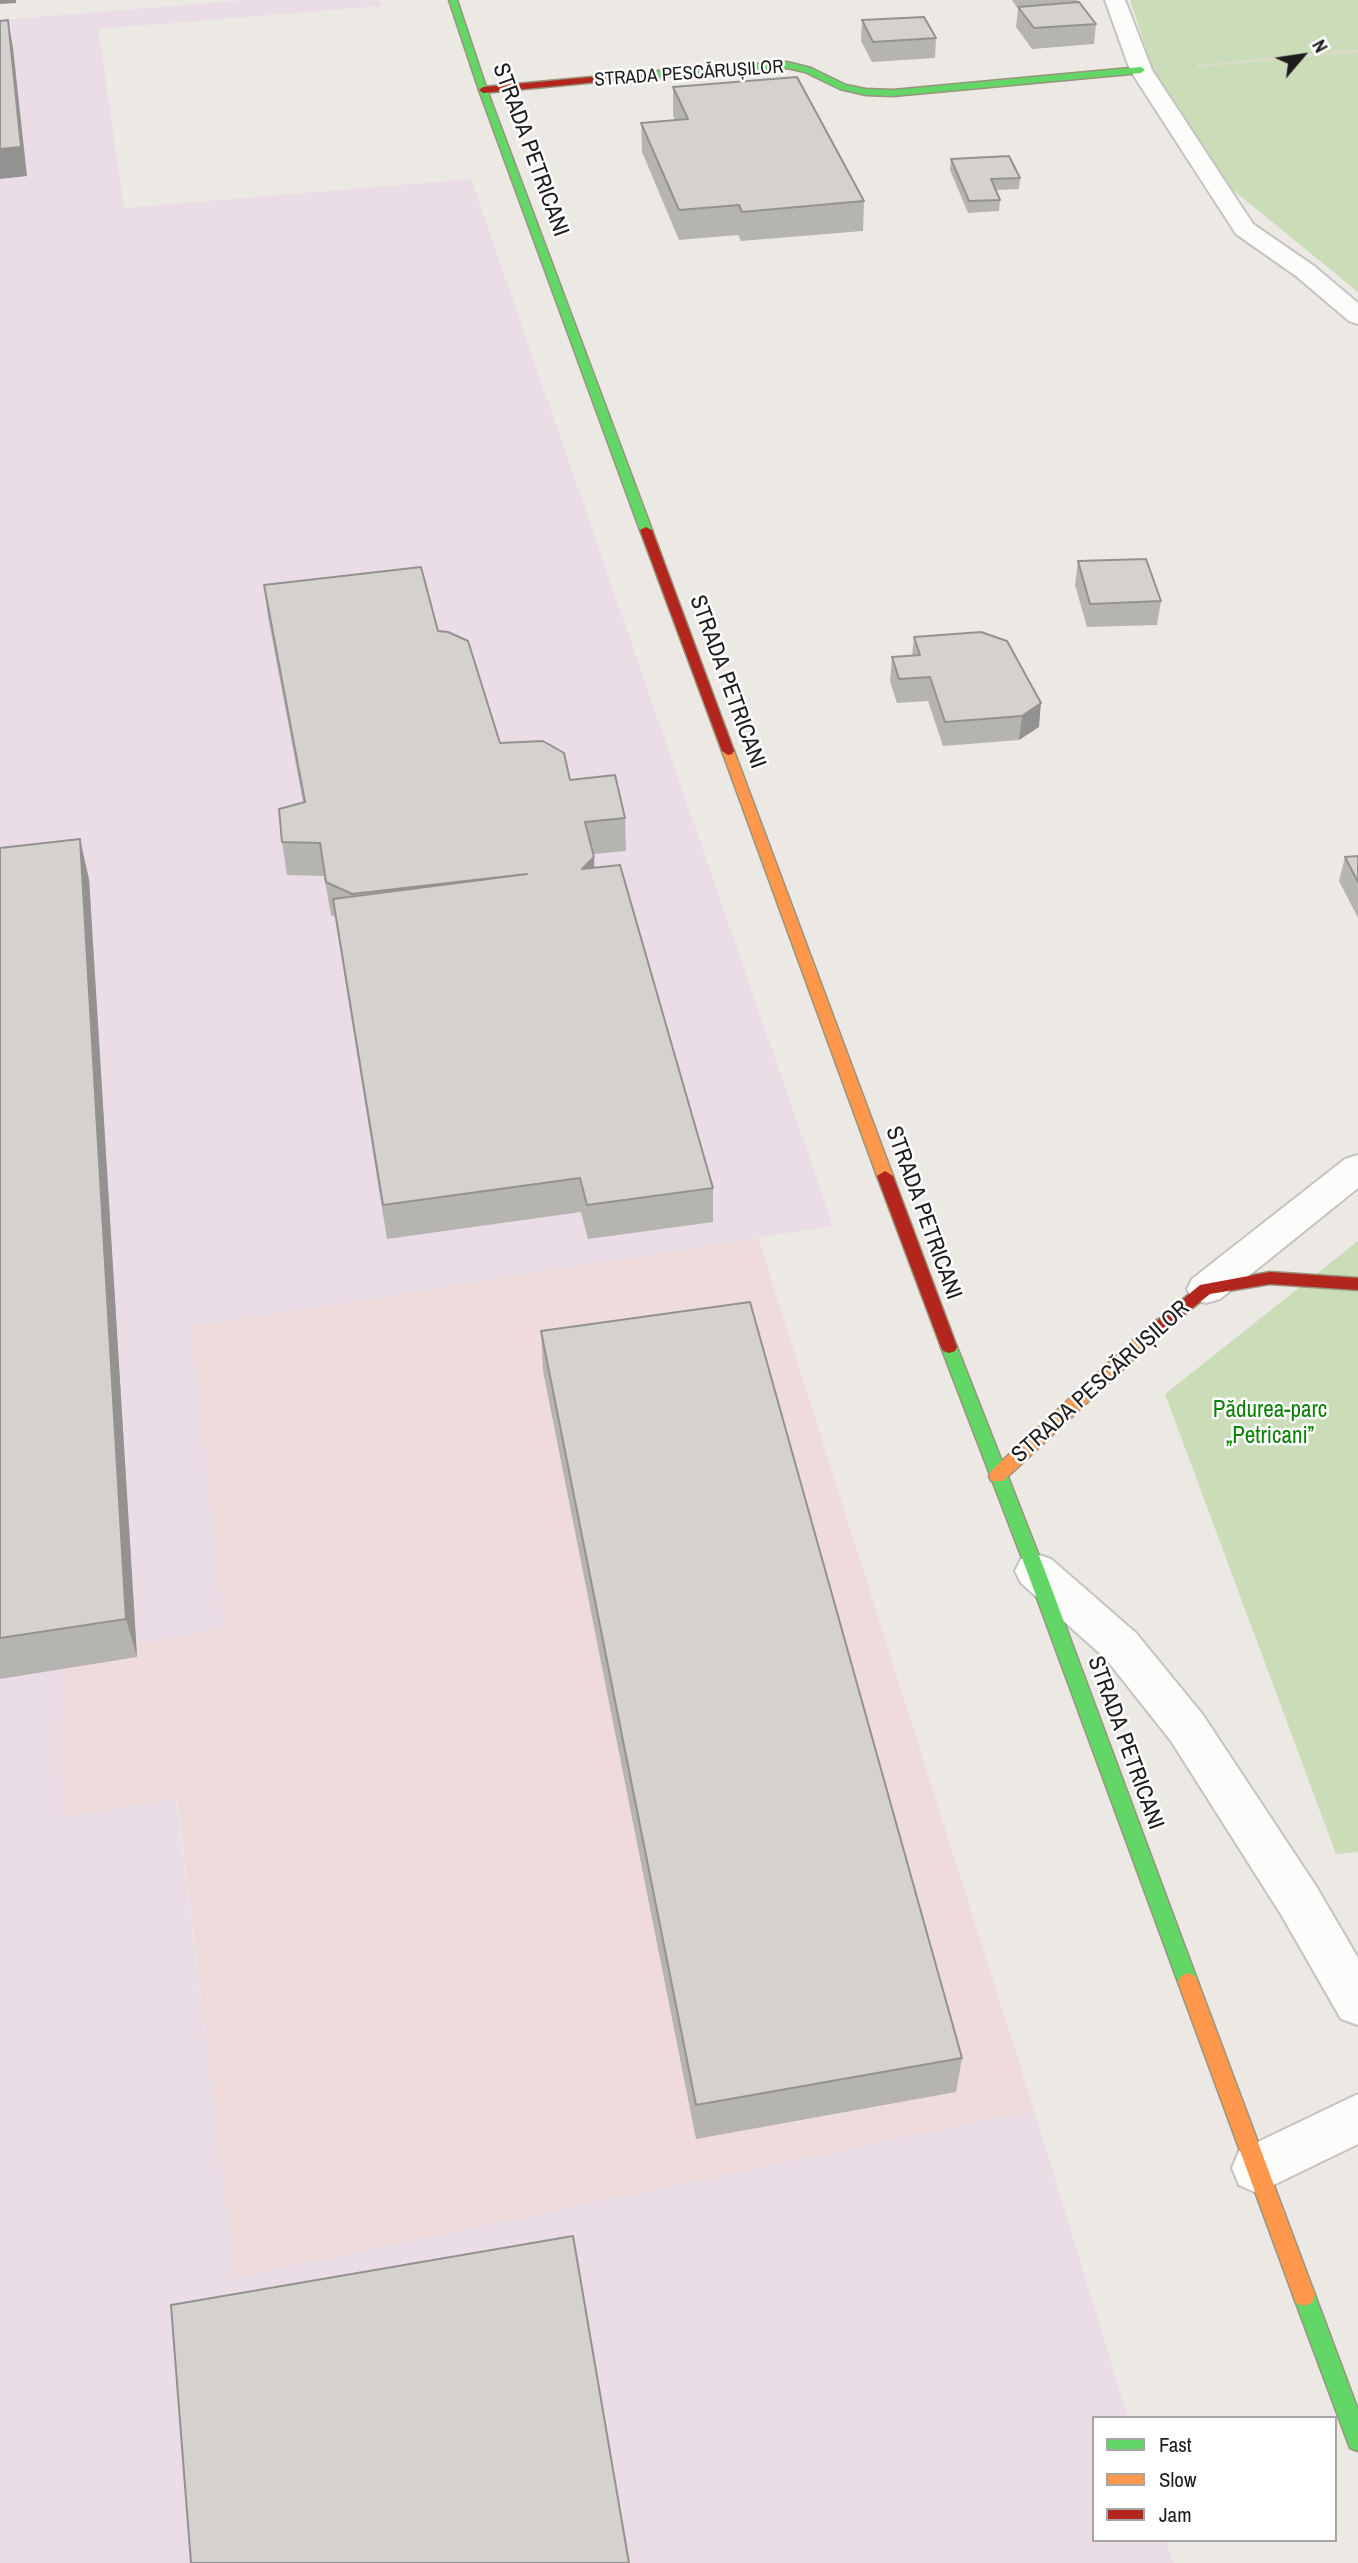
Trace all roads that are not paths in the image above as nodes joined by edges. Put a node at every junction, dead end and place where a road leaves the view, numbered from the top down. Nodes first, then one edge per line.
1 (453, 0) edge
2 (1115, 0) edge
3 (1141, 70) junction
4 (483, 90) junction
5 (1358, 316) edge
6 (1358, 1168) edge
7 (1358, 1284) edge
8 (1206, 1289) junction
9 (997, 1476) junction
10 (1036, 1571) junction
11 (1358, 2003) edge
12 (1358, 2118) edge
13 (1257, 2168) junction
14 (1358, 2440) edge

1 - 4 main road, STRADA PETRICANI
2 - 3 street
3 - 4 main road, STRADA PESCĂRUȘILOR
3 - 5 street
4 - 9 main road, STRADA PETRICANI
6 - 8 street, STRADA PESCĂRUȘILOR
7 - 8 main road, STRADA PESCĂRUȘILOR
8 - 9 main road, STRADA PESCĂRUȘILOR
9 - 10 main road, STRADA PETRICANI
10 - 11 street
10 - 13 main road, STRADA PETRICANI
12 - 13 street
13 - 14 main road, STRADA PETRICANI

